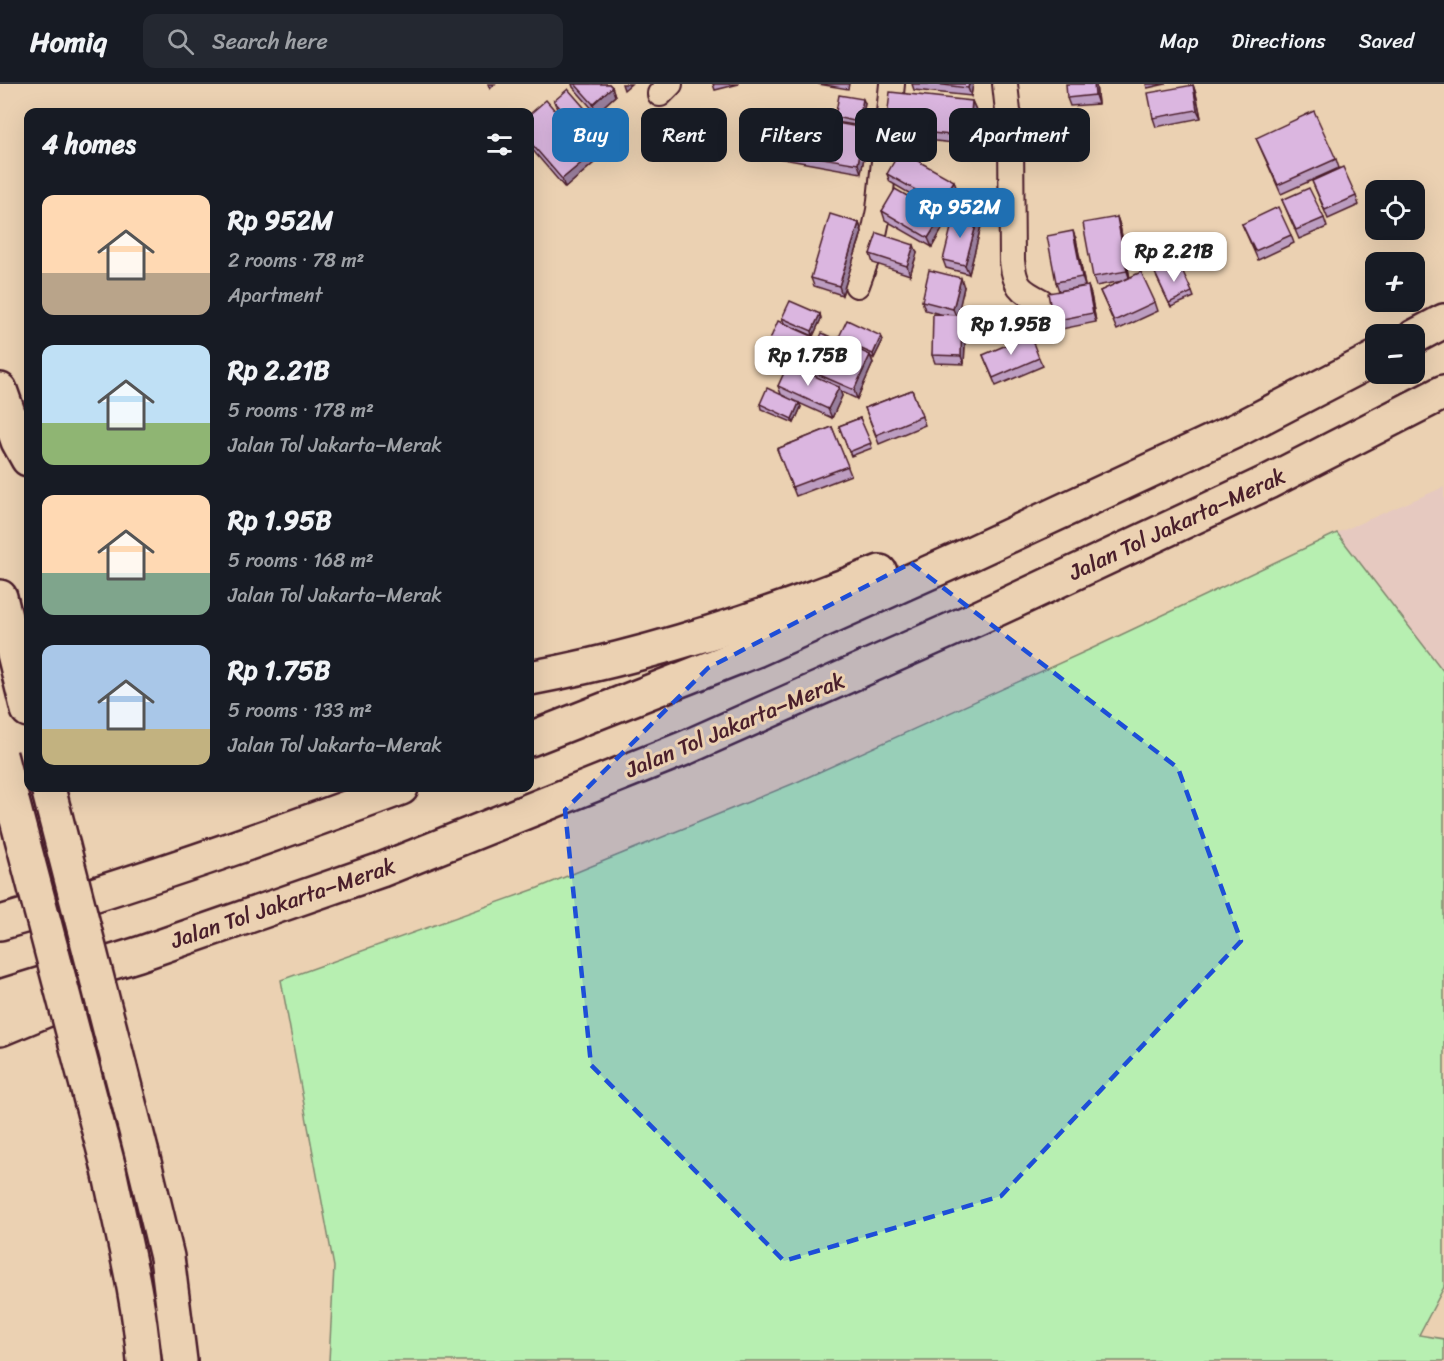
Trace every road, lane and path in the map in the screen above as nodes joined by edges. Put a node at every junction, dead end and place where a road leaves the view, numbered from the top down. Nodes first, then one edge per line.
1 (892, 84) edge
2 (1005, 84) edge
3 (857, 285) dead end
4 (1041, 301) dead end
5 (1444, 321) edge
6 (1425, 331) edge
7 (1365, 364) edge
8 (0, 390) edge
9 (1444, 392) edge
10 (1239, 429) junction
11 (24, 452) edge
12 (0, 597) edge
13 (534, 677) edge
14 (24, 694) edge
15 (534, 737) edge
16 (0, 754) edge
17 (49, 792) edge
18 (390, 792) edge
19 (381, 870) junction
20 (0, 923) edge
21 (0, 997) edge
22 (0, 1029) edge
23 (144, 1361) edge
24 (180, 1361) edge

1 - 3 street
2 - 4 street
5 - 6 highway
7 - 10 highway
8 - 11 highway
9 - 19 highway, Jalan Tol Jakarta–Merak
10 - 13 highway
10 - 15 highway
12 - 14 highway
16 - 23 highway, bridge
17 - 24 highway, bridge
18 - 20 highway
19 - 21 highway, Jalan Tol Jakarta–Merak
19 - 22 highway

